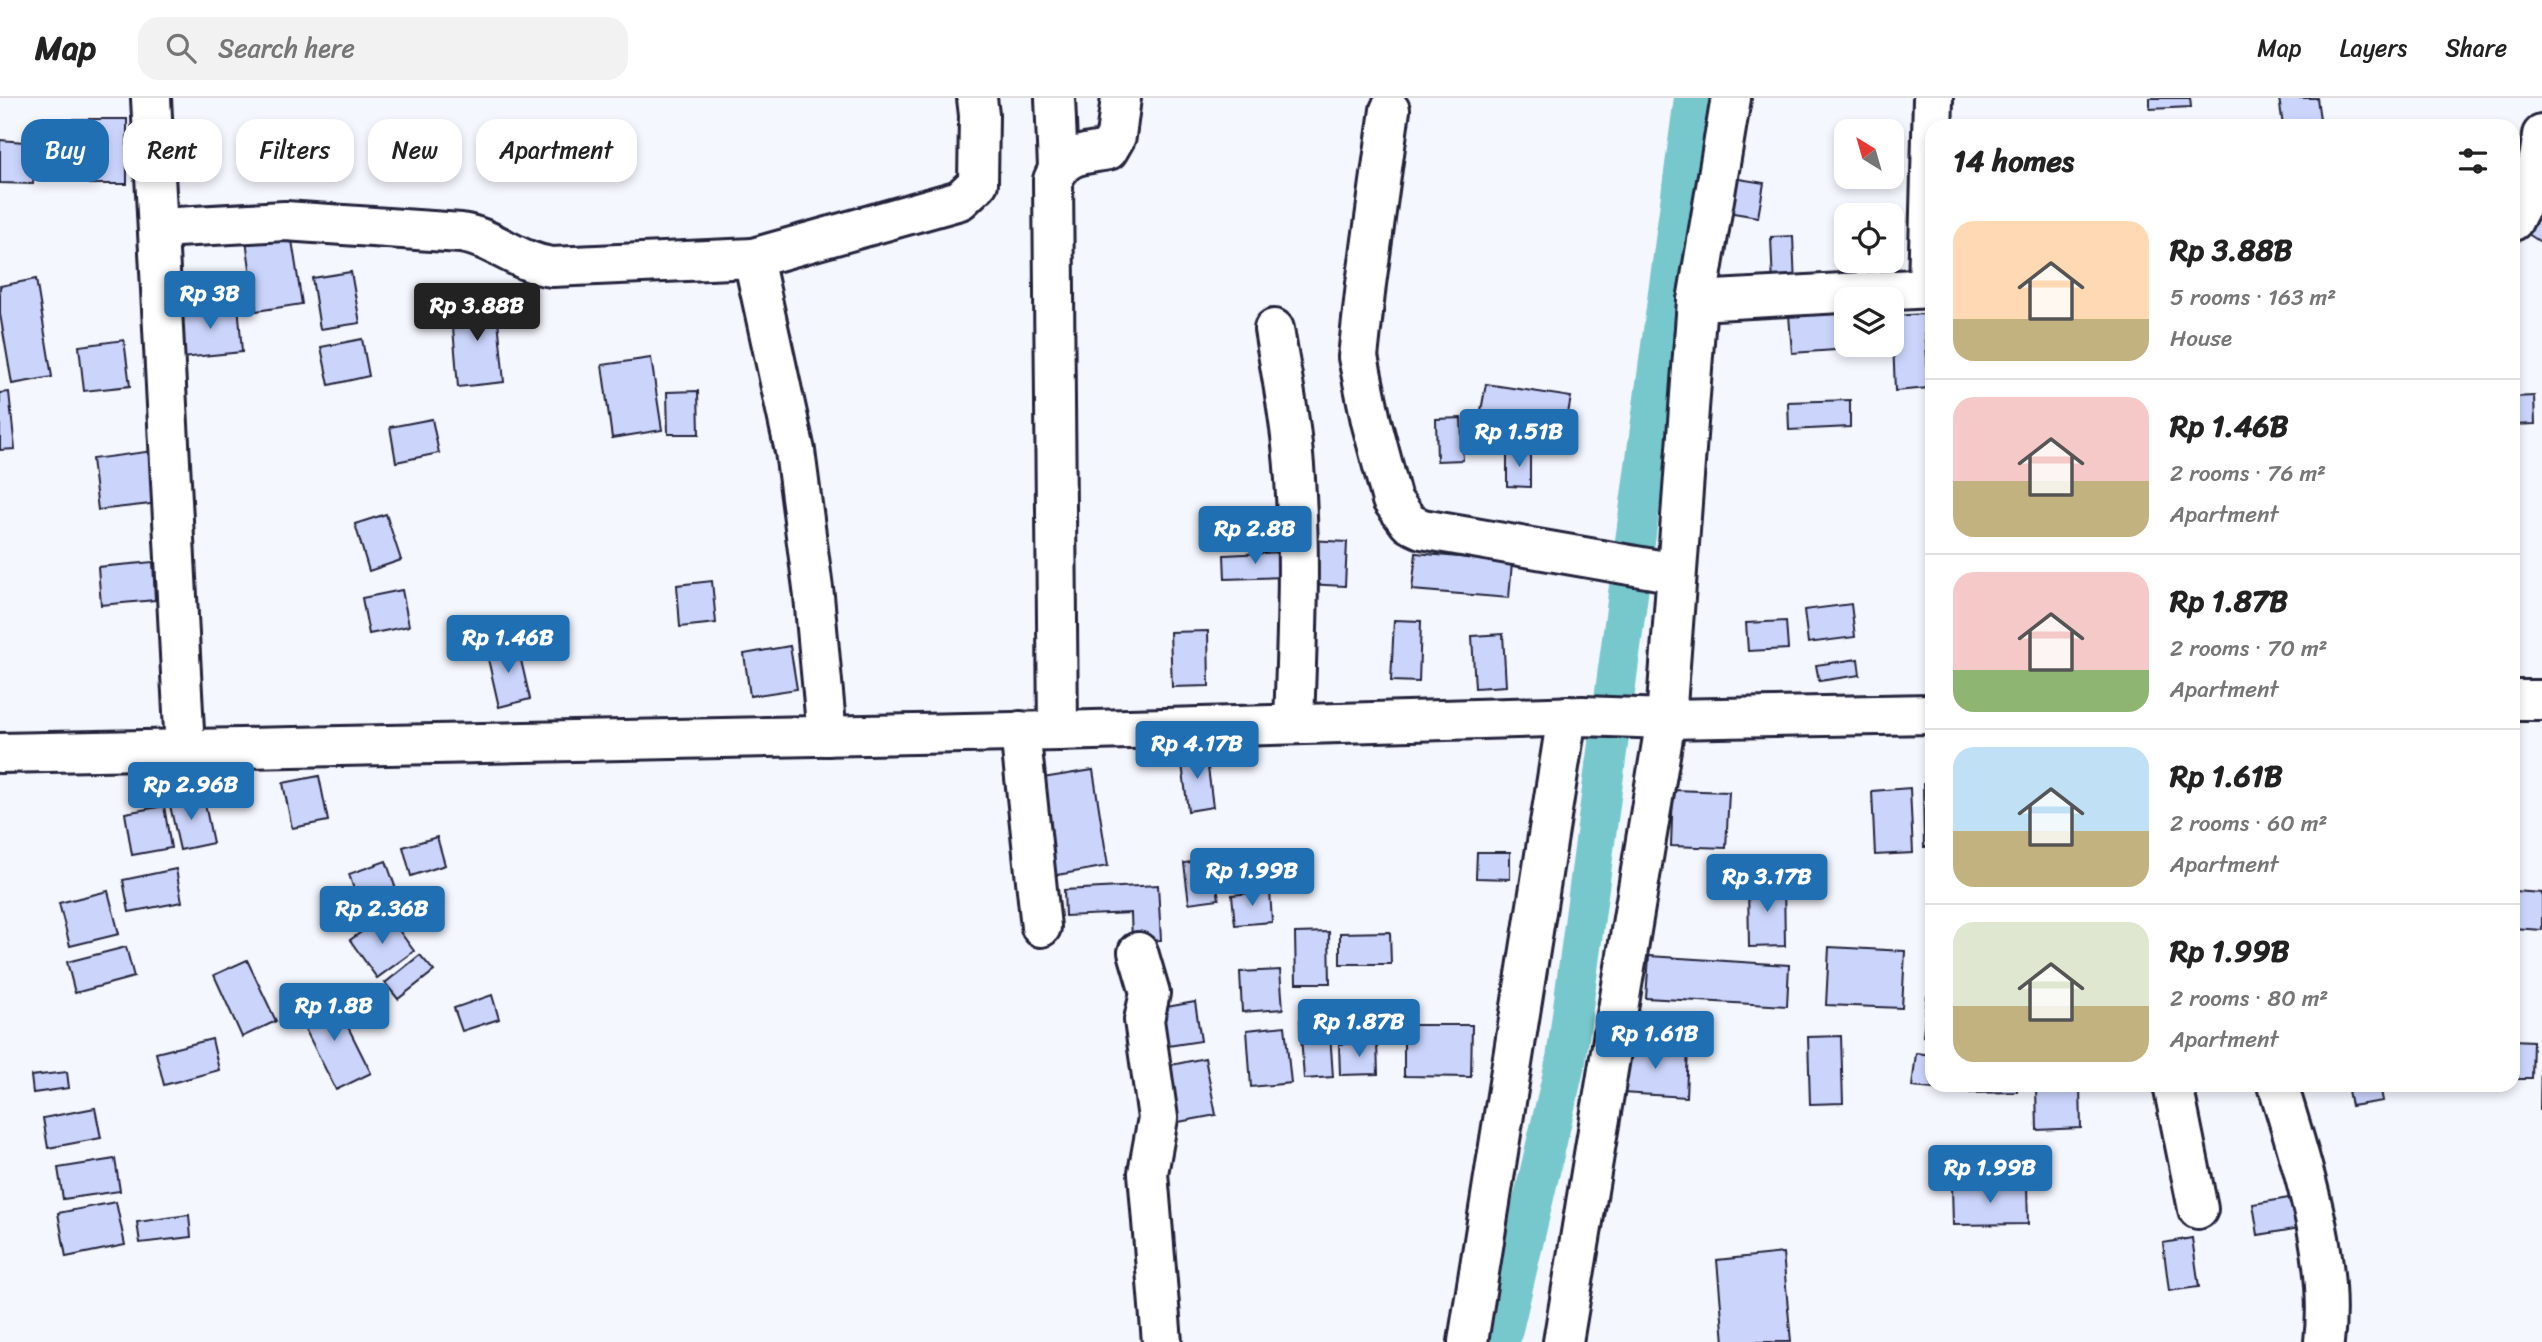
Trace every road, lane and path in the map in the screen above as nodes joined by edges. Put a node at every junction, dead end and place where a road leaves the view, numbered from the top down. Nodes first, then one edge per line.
1 (151, 98) edge
2 (977, 98) edge
3 (1055, 98) edge
4 (1121, 98) edge
5 (1731, 98) edge
6 (1933, 98) edge
7 (1390, 110) dead end
8 (1933, 119) edge
9 (2541, 159) edge
10 (1058, 167) junction
11 (2520, 206) edge
12 (158, 228) junction
13 (753, 258) junction
14 (1925, 288) edge
15 (1697, 301) junction
16 (1275, 329) dead end
17 (1666, 571) junction
18 (2520, 700) edge
19 (2542, 700) edge
20 (1925, 714) edge
21 (1574, 716) junction
22 (1654, 719) junction
23 (1294, 724) junction
24 (1058, 731) junction
25 (1020, 732) junction
26 (827, 736) junction
27 (185, 750) junction
28 (0, 753) edge
29 (1041, 927) dead end
30 (1138, 952) dead end
31 (2174, 1092) edge
32 (2280, 1092) edge
33 (2198, 1209) dead end
34 (1162, 1342) edge
35 (1468, 1342) edge
36 (1563, 1342) edge
37 (2324, 1342) edge

1 - 12 street
2 - 13 street
3 - 10 street
4 - 10 street
5 - 15 street
6 - 8 street
7 - 17 street
9 - 11 street
10 - 24 street
12 - 13 street
12 - 27 street
13 - 26 street
14 - 15 street
15 - 17 street
16 - 23 street
17 - 22 street
18 - 19 street
20 - 22 street
21 - 22 street
21 - 23 street
21 - 35 street
22 - 36 street
23 - 24 street
24 - 25 street
25 - 26 street
25 - 29 street
26 - 27 street
27 - 28 street
30 - 34 street
31 - 33 street
32 - 37 street

